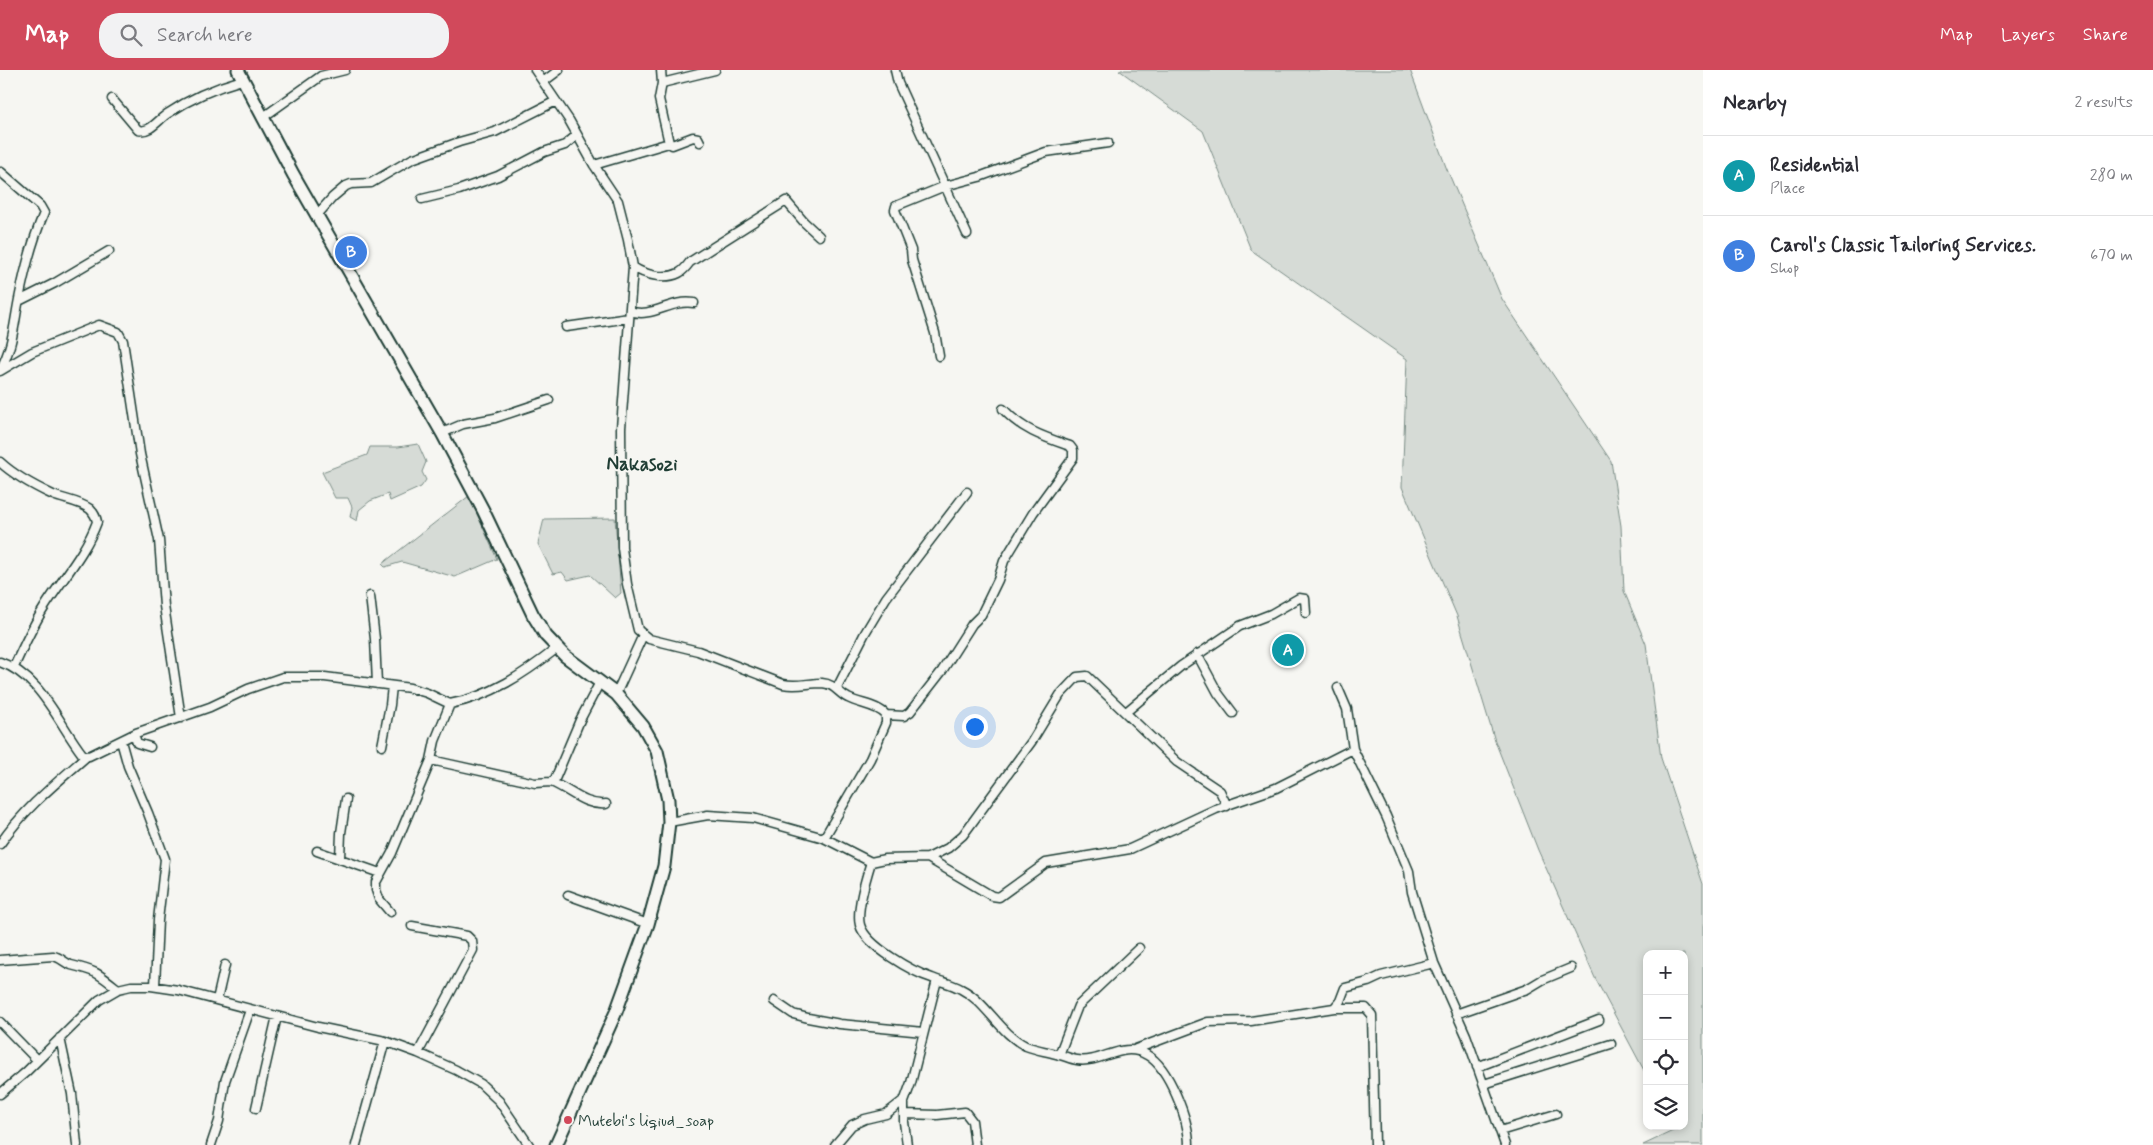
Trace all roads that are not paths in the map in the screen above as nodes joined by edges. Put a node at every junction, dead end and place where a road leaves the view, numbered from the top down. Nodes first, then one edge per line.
1 (346, 70) edge
2 (535, 70) edge
3 (559, 70) edge
4 (660, 70) edge
5 (714, 70) edge
6 (894, 70) edge
7 (240, 75) edge
8 (543, 82) junction
9 (662, 83) junction
10 (112, 99) dead end
11 (556, 101) junction
12 (262, 118) junction
13 (577, 135) junction
14 (700, 142) dead end
15 (669, 143) junction
16 (1108, 143) dead end
17 (594, 165) junction
18 (1, 172) edge
19 (945, 186) junction
20 (422, 199) dead end
21 (316, 215) junction
22 (966, 234) dead end
23 (819, 236) dead end
24 (110, 251) dead end
25 (633, 267) junction
26 (19, 301) junction
27 (694, 302) dead end
28 (629, 315) junction
29 (566, 327) dead end
30 (939, 356) dead end
31 (0, 370) edge
32 (549, 400) dead end
33 (1003, 409) dead end
34 (442, 433) junction
35 (0, 462) edge
36 (967, 492) dead end
37 (370, 596) dead end
38 (1306, 612) dead end
39 (643, 635) junction
40 (556, 649) junction
41 (1198, 654) junction
42 (0, 662) edge
43 (14, 667) junction
44 (600, 682) junction
45 (376, 684) junction
46 (392, 686) junction
47 (837, 688) junction
48 (1338, 688) dead end
49 (616, 694) junction
50 (450, 704) junction
51 (1126, 712) junction
52 (1233, 713) dead end
53 (886, 715) junction
54 (182, 718) junction
55 (134, 734) junction
56 (121, 741) junction
57 (382, 746) dead end
58 (150, 748) dead end
59 (1353, 749) junction
60 (87, 756) junction
61 (431, 760) junction
62 (551, 782) junction
63 (346, 799) dead end
64 (606, 804) dead end
65 (1227, 806) junction
66 (669, 822) junction
67 (824, 838) junction
68 (0, 844) edge
69 (317, 851) dead end
70 (340, 858) junction
71 (928, 858) junction
72 (871, 862) junction
73 (380, 873) junction
74 (568, 895) dead end
75 (390, 912) dead end
76 (648, 924) junction
77 (412, 926) dead end
78 (1139, 948) dead end
79 (0, 960) edge
80 (1434, 963) junction
81 (225, 965) dead end
82 (1571, 968) dead end
83 (937, 980) junction
84 (155, 986) junction
85 (118, 989) junction
86 (217, 1000) junction
87 (774, 1001) dead end
88 (1334, 1008) junction
89 (250, 1010) junction
90 (1456, 1014) junction
91 (277, 1016) junction
92 (1599, 1020) dead end
93 (0, 1022) edge
94 (922, 1032) junction
95 (60, 1038) junction
96 (385, 1041) junction
97 (1611, 1044) dead end
98 (1136, 1049) junction
99 (418, 1054) junction
100 (1059, 1055) junction
101 (37, 1060) junction
102 (1477, 1067) junction
103 (1484, 1084) junction
104 (0, 1094) edge
105 (904, 1100) junction
106 (256, 1108) dead end
107 (904, 1114) junction
108 (1556, 1114) dead end
109 (1500, 1131) junction
110 (77, 1145) edge
111 (211, 1145) edge
112 (356, 1145) edge
113 (529, 1145) edge
114 (556, 1145) edge
115 (835, 1145) edge
116 (907, 1145) edge
117 (974, 1145) edge
118 (1189, 1145) edge
119 (1375, 1145) edge
120 (1505, 1145) edge

1 - 12 street
2 - 8 street
3 - 8 street
4 - 9 street
5 - 9 street
6 - 19 street
7 - 10 street
7 - 12 street
8 - 11 street
9 - 15 street
11 - 13 street
11 - 21 street
12 - 21 street
13 - 17 street
13 - 20 street
14 - 15 street
15 - 17 street
16 - 19 street
17 - 25 street
18 - 26 street
19 - 22 street
19 - 30 street
21 - 34 street
23 - 25 street
24 - 26 street
25 - 28 street
26 - 31 street
27 - 28 street
28 - 29 street
28 - 39 street
31 - 54 street
32 - 34 street
33 - 53 street
34 - 40 street
35 - 43 street
36 - 47 street
37 - 45 street
38 - 41 street
39 - 47 street
39 - 49 street
40 - 44 street
40 - 50 street
41 - 51 street
41 - 52 street
42 - 43 street
43 - 60 street
44 - 49 street
44 - 62 street
45 - 46 street
45 - 54 street
46 - 50 street
46 - 57 street
47 - 53 street
48 - 59 street
49 - 66 street
50 - 61 street
51 - 65 street
51 - 71 street
53 - 67 street
54 - 55 street
55 - 56 street
55 - 58 street
56 - 60 street
56 - 84 street
59 - 65 street
59 - 80 street
60 - 68 street
61 - 62 street
61 - 73 street
62 - 64 street
63 - 70 street
65 - 71 street
66 - 67 street
66 - 76 street
67 - 72 street
69 - 70 street
70 - 73 street
71 - 72 street
72 - 83 street
73 - 75 street
74 - 76 street
76 - 114 street
77 - 99 street
78 - 100 street
79 - 85 street
80 - 88 street
80 - 90 street
81 - 86 street
82 - 90 street
83 - 94 street
83 - 100 street
84 - 85 street
84 - 86 street
85 - 95 street
86 - 89 street
87 - 94 street
88 - 98 street
88 - 119 street
89 - 91 street
89 - 111 street
90 - 102 street
91 - 96 street
91 - 106 street
92 - 102 street
93 - 101 street
94 - 105 street
95 - 101 street
95 - 110 street
96 - 99 street
96 - 112 street
97 - 103 street
98 - 100 street
98 - 118 street
99 - 113 street
101 - 104 street
102 - 103 street
103 - 109 street
105 - 107 street
105 - 115 street
107 - 116 street
107 - 117 street
108 - 109 street
109 - 120 street

